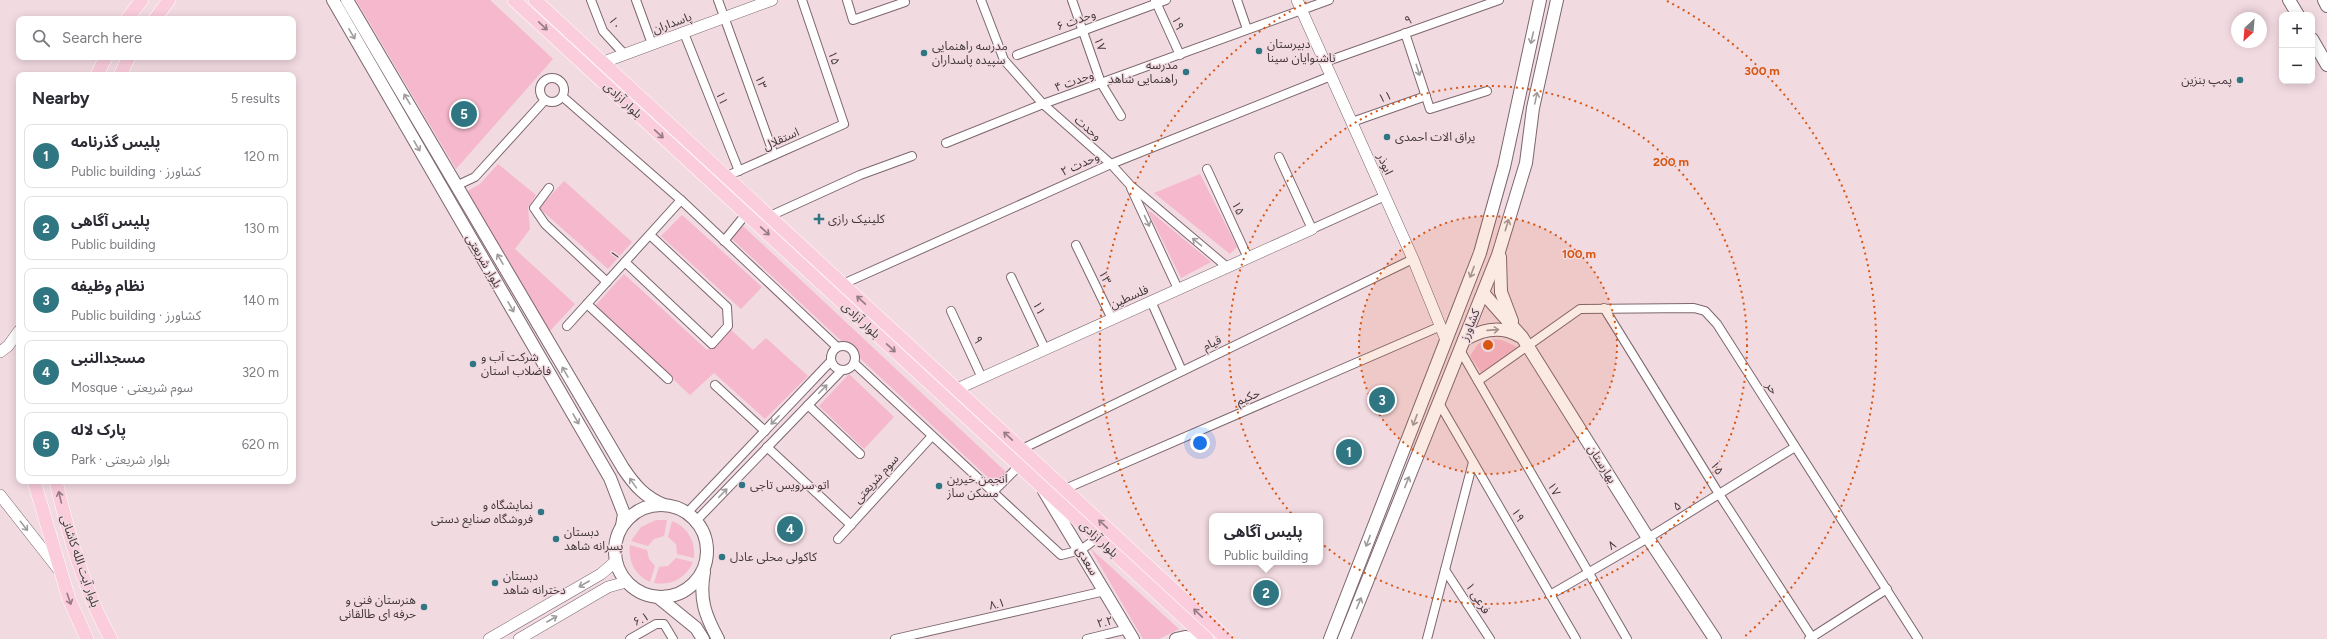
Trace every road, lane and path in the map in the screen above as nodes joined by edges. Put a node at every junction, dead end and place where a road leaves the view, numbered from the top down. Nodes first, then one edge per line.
1 (142, 0) edge
2 (169, 0) edge
3 (333, 0) edge
4 (347, 0) edge
5 (514, 0) edge
6 (535, 0) edge
7 (591, 0) edge
8 (636, 0) edge
9 (718, 0) edge
10 (772, 0) edge
11 (802, 0) edge
12 (847, 0) edge
13 (981, 0) edge
14 (1072, 0) edge
15 (1166, 0) edge
16 (1237, 0) edge
17 (1329, 0) edge
18 (1499, 0) edge
19 (2289, 0) edge
20 (2324, 0) edge
21 (906, 2) dead end
22 (1156, 2) edge
23 (1540, 3) edge
24 (1556, 4) edge
25 (1300, 5) edge
26 (2327, 6) edge
27 (2296, 12) edge
28 (129, 16) edge
29 (156, 16) edge
30 (725, 17) junction
31 (1083, 30) junction
32 (1247, 30) junction
33 (684, 33) junction
34 (1405, 33) junction
35 (652, 44) junction
36 (2315, 44) edge
37 (624, 54) junction
38 (1018, 55) dead end
39 (1180, 55) junction
40 (104, 60) edge
41 (128, 60) edge
42 (604, 62) junction
43 (1325, 62) junction
44 (2327, 65) edge
45 (98, 72) edge
46 (122, 72) edge
47 (1331, 76) junction
48 (1102, 83) junction
49 (1487, 91) dead end
50 (1426, 96) junction
51 (563, 97) junction
52 (545, 100) junction
53 (1043, 104) junction
54 (1121, 116) dead end
55 (1352, 122) junction
56 (844, 124) joint
57 (946, 143) dead end
58 (774, 155) junction
59 (912, 156) dead end
60 (1280, 157) dead end
61 (1111, 164) junction
62 (1504, 167) junction
63 (1207, 169) dead end
64 (733, 174) junction
65 (458, 185) junction
66 (1130, 185) junction
67 (549, 188) dead end
68 (1385, 196) junction
69 (681, 200) junction
70 (746, 214) junction
71 (770, 216) junction
72 (1312, 229) junction
73 (650, 235) junction
74 (724, 241) junction
75 (1076, 245) dead end
76 (1500, 246) junction
77 (1248, 258) junction
78 (1413, 259) junction
79 (625, 262) junction
80 (1227, 267) junction
81 (1011, 277) dead end
82 (607, 282) junction
83 (843, 284) junction
84 (1178, 289) junction
85 (1484, 294) junction
86 (1151, 302) junction
87 (587, 304) junction
88 (1604, 308) junction
89 (951, 311) dead end
90 (877, 315) junction
91 (1112, 319) junction
92 (567, 326) dead end
93 (868, 326) junction
94 (1441, 326) junction
95 (16, 335) edge
96 (1446, 340) junction
97 (1525, 341) junction
98 (1462, 345) junction
99 (837, 347) junction
100 (1045, 349) junction
101 (0, 352) edge
102 (831, 361) junction
103 (854, 363) junction
104 (842, 370) junction
105 (1182, 371) junction
106 (982, 378) junction
107 (668, 379) dead end
108 (1478, 381) junction
109 (715, 385) dead end
110 (957, 389) junction
111 (1439, 403) junction
112 (1421, 404) junction
113 (808, 405) junction
114 (765, 431) junction
115 (932, 436) junction
116 (767, 447) junction
117 (1795, 447) junction
118 (1022, 449) junction
119 (860, 454) dead end
120 (1473, 462) junction
121 (1019, 466) junction
122 (35, 484) edge
123 (57, 484) edge
124 (1039, 484) junction
125 (1065, 489) junction
126 (993, 492) junction
127 (1719, 494) junction
128 (0, 495) edge
129 (664, 505) junction
130 (691, 517) junction
131 (1376, 520) junction
132 (851, 525) junction
133 (622, 526) junction
134 (1390, 526) junction
135 (1097, 538) junction
136 (1648, 538) junction
137 (838, 539) dead end
138 (1081, 550) junction
139 (616, 561) junction
140 (705, 566) junction
141 (1446, 570) junction
142 (1589, 573) junction
143 (62, 574) junction
144 (626, 582) junction
145 (1105, 590) junction
146 (1887, 590) junction
147 (1550, 595) junction
148 (658, 597) junction
149 (707, 618) junction
150 (696, 628) junction
151 (1131, 634) edge
152 (1811, 638) edge
153 (88, 639) edge
154 (111, 639) edge
155 (488, 639) edge
156 (519, 639) edge
157 (630, 639) edge
158 (673, 639) edge
159 (703, 639) edge
160 (718, 639) edge
161 (895, 639) edge
162 (1087, 639) edge
163 (1176, 639) edge
164 (1197, 639) edge
165 (1207, 639) edge
166 (1227, 639) edge
167 (1330, 639) edge
168 (1344, 639) edge
169 (1427, 639) edge
170 (1490, 639) edge
171 (1576, 639) edge
172 (1627, 639) edge
173 (1715, 639) edge
174 (1918, 639) edge

1 - 28 main road
2 - 29 main road
3 -> 133 main road, بلوار شریعتی
65 -> 4 main road, بلوار شریعتی
5 -> 70 main road, بلوار آزادی
6 - 42 main road, بلوار آزادی
7 - 37 street, ۱۰
8 - 35 street
9 - 30 street, ۱۳
10 - 30 street, پاسداران
11 - 56 street, ۱۵
12 - 21 street
13 - 53 street, وحدت
14 - 31 street, ۱۷
15 - 22 street, وحدت ۶
16 - 32 street
17 - 25 street, وحدت ۴
18 - 34 street, ۹
19 - 27 main road
20 - 26 main road
22 - 31 street, وحدت ۶
22 - 39 street, ۱۹
23 - 24 main road
23 -> 62 main road, کشاورز
76 -> 24 main road, کشاورز
25 - 32 street, وحدت ۴
25 - 43 street, ابوذر
30 - 33 street, پاسداران
30 - 58 street, ۱۳
31 - 38 street, وحدت ۶
31 - 48 street, ۱۷
32 - 39 street, وحدت ۴
33 - 35 street, پاسداران
33 - 64 street, ۱۱
34 - 43 street, ۹
34 -> 50 street
35 - 37 street, پاسداران
36 - 44 main road
37 - 42 street, پاسداران
39 - 48 street, وحدت ۴
40 - 45 main road
41 - 46 main road
42 - 64 main road, بلوار آزادی
43 - 47 street, ابوذر
47 - 55 street, ابوذر
47 - 61 street, وحدت ۲
48 - 53 street, وحدت ۴
48 - 54 street, ۱۷
49 - 50 street
50 - 55 street, ۱۱
51 - 52 street
51 - 52 street
51 - 69 street
52 - 65 street
53 - 57 street, وحدت ۴
53 - 61 street, وحدت
55 - 68 street, ابوذر
56 - 58 street, استقلال
58 - 64 street, استقلال
59 - 71 street
60 - 72 street
61 - 66 street, وحدت
61 - 83 street, وحدت ۲
62 - 85 main road
62 -> 96 main road, کشاورز
63 - 77 street, ۱۵
64 - 71 main road, بلوار آزادی
129 -> 65 main road, بلوار شریعتی
80 -> 66 street, وحدت
66 -> 84 street
67 - 82 street
68 - 72 street
68 - 78 street, ابوذر
69 - 73 street, ۱
69 - 74 street
70 - 74 street
70 -> 93 main road, بلوار آزادی
71 - 83 main road, بلوار آزادی
72 - 77 street, فلسطین
73 - 79 street, ۱
73 - 79 street
74 - 99 street
75 - 91 street, ۱۳
76 - 85 main road, کشاورز
76 - 97 main road
77 - 80 street, فلسطین
78 - 94 street, ابوذر
78 - 105 street, قیام
79 - 82 street, ۱
80 - 84 street, فلسطین
81 - 100 street, ۱۱
82 - 87 street, ۱
90 -> 83 main road, بلوار آزادی
84 - 86 street, فلسطین
85 - 97 main road, بهارستان
85 - 98 main road, کشاورز
85 - 112 main road
86 - 91 street, فلسطین
86 - 105 street
87 - 92 street, ۱
87 - 107 street
88 - 97 street, حر
88 - 117 street, حر
88 - 127 street, ۱۵
89 - 106 street, ۹
90 - 93 main road
90 - 110 main road, بلوار آزادی
91 - 100 street, فلسطین
93 -> 121 main road, بلوار آزادی
94 - 96 street, ابوذر
94 - 125 street, حکیم
95 - 101 street
96 - 112 main road, کشاورز
98 -> 97 main road
97 - 108 street, حر
97 - 136 main road, بهارستان
98 - 108 street, ۱۷
98 - 111 main road, کشاورز
99 - 102 street
99 - 103 street
100 - 106 street, فلسطین
102 - 104 street
102 -> 114 street
103 - 104 street
103 - 115 street
113 -> 104 street
105 - 118 street, قیام
106 - 110 street, فلسطین
108 - 142 street, ۱۷
109 - 114 street
118 -> 110 main road, بلوار آزادی
111 - 120 street, ۱۹
134 -> 111 main road, کشاورز
112 -> 131 main road, کشاورز
113 - 116 street
113 - 119 street
114 - 130 street
115 - 126 street
115 - 132 street, سوم شریعتی
130 -> 116 street
116 - 132 street
117 - 127 street, ۵
117 - 146 street, حر
118 - 125 main road, بلوار آزادی
120 - 141 street
120 - 147 street, ۱۹
121 - 124 main road, بلوار آزادی
121 - 126 street
122 - 143 main road, بلوار آیت الله کاشانی
154 -> 123 main road, بلوار آیت الله کاشانی
124 - 135 main road, بلوار آزادی
124 - 138 main road, سعدی
166 -> 125 main road, بلوار آزادی
126 - 138 street
127 - 136 street, ۵
127 - 152 street, ۱۵
128 -> 143 street
129 - 130 main road
129 - 133 main road
130 - 140 main road
131 - 134 main road
131 -> 167 main road, کشاورز
132 - 137 street, سوم شریعتی
133 - 139 main road
168 -> 134 main road, کشاورز
135 - 138 street
135 - 165 main road, بلوار آزادی
136 - 142 street, ۸
136 - 173 main road, بهارستان
138 - 145 main road, سعدی
139 - 144 main road
139 -> 155 street
140 - 148 main road
140 - 149 main road
141 - 169 street
141 - 170 street, فرعی ۱
142 - 147 street, ۸
142 - 172 street, ۱۷
143 -> 153 main road, بلوار آیت الله کاشانی
144 - 148 main road
156 -> 144 street
145 - 151 main road, سعدی
145 - 161 street, ۸.۱
146 - 152 street
146 - 174 street, حر
147 - 171 street, ۱۹
148 - 150 main road
149 - 150 main road
149 - 160 main road
150 - 159 main road
151 - 162 street, ۲.۲
157 - 158 street, ۶.۱
163 - 164 main road

